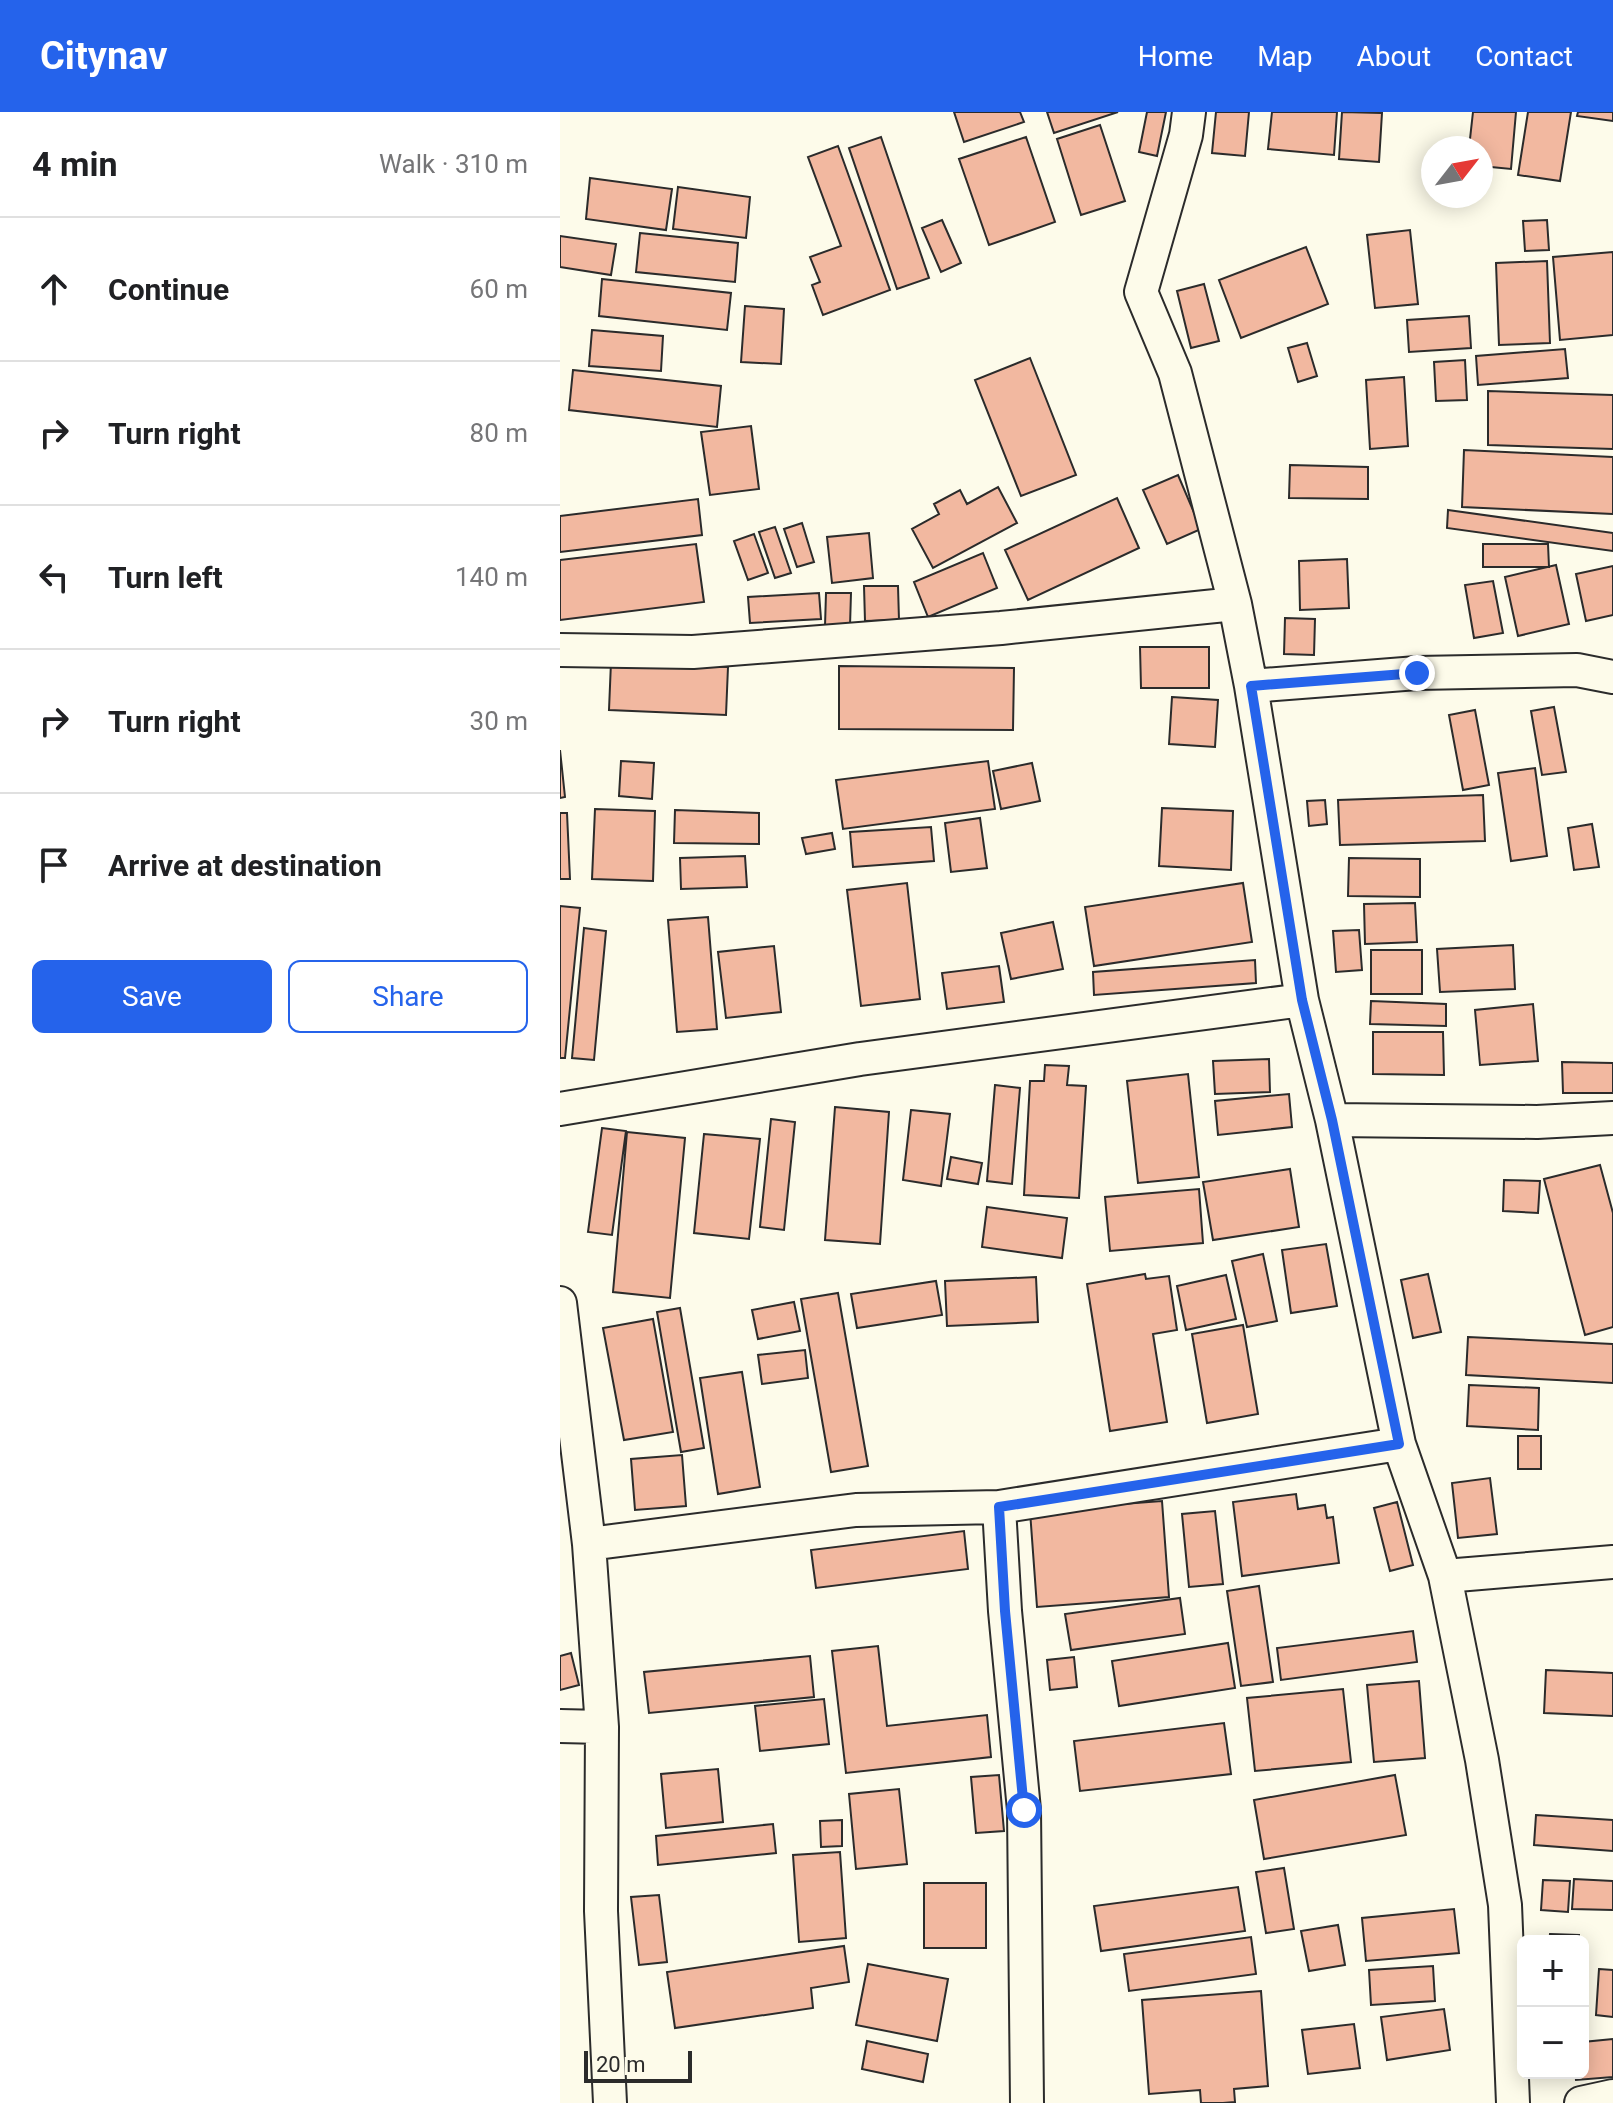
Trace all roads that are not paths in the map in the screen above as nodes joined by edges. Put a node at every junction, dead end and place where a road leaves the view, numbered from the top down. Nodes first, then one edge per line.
1 (1189, 112) edge
2 (1235, 604) junction
3 (560, 650) edge
4 (1613, 677) edge
5 (1251, 686) junction
6 (1302, 1000) junction
7 (560, 1109) edge
8 (1613, 1118) edge
9 (1332, 1120) junction
10 (560, 1303) edge
11 (1399, 1444) junction
12 (999, 1507) junction
13 (589, 1544) junction
14 (1613, 1562) edge
15 (1445, 1576) junction
16 (560, 1726) edge
17 (602, 1727) junction
18 (1613, 2096) edge
19 (610, 2103) edge
20 (1027, 2103) edge
21 (1513, 2103) edge
22 (1581, 2103) edge

1 - 2 street
2 - 3 street
2 - 5 street
4 - 5 street
5 - 6 street
6 - 7 street
6 - 9 street
8 - 9 street
9 - 11 street
10 - 13 street
11 - 12 street
11 - 15 street
12 - 13 street
12 - 20 street
13 - 17 street
14 - 15 street
15 - 21 street
16 - 17 street
17 - 19 street
18 - 22 street

